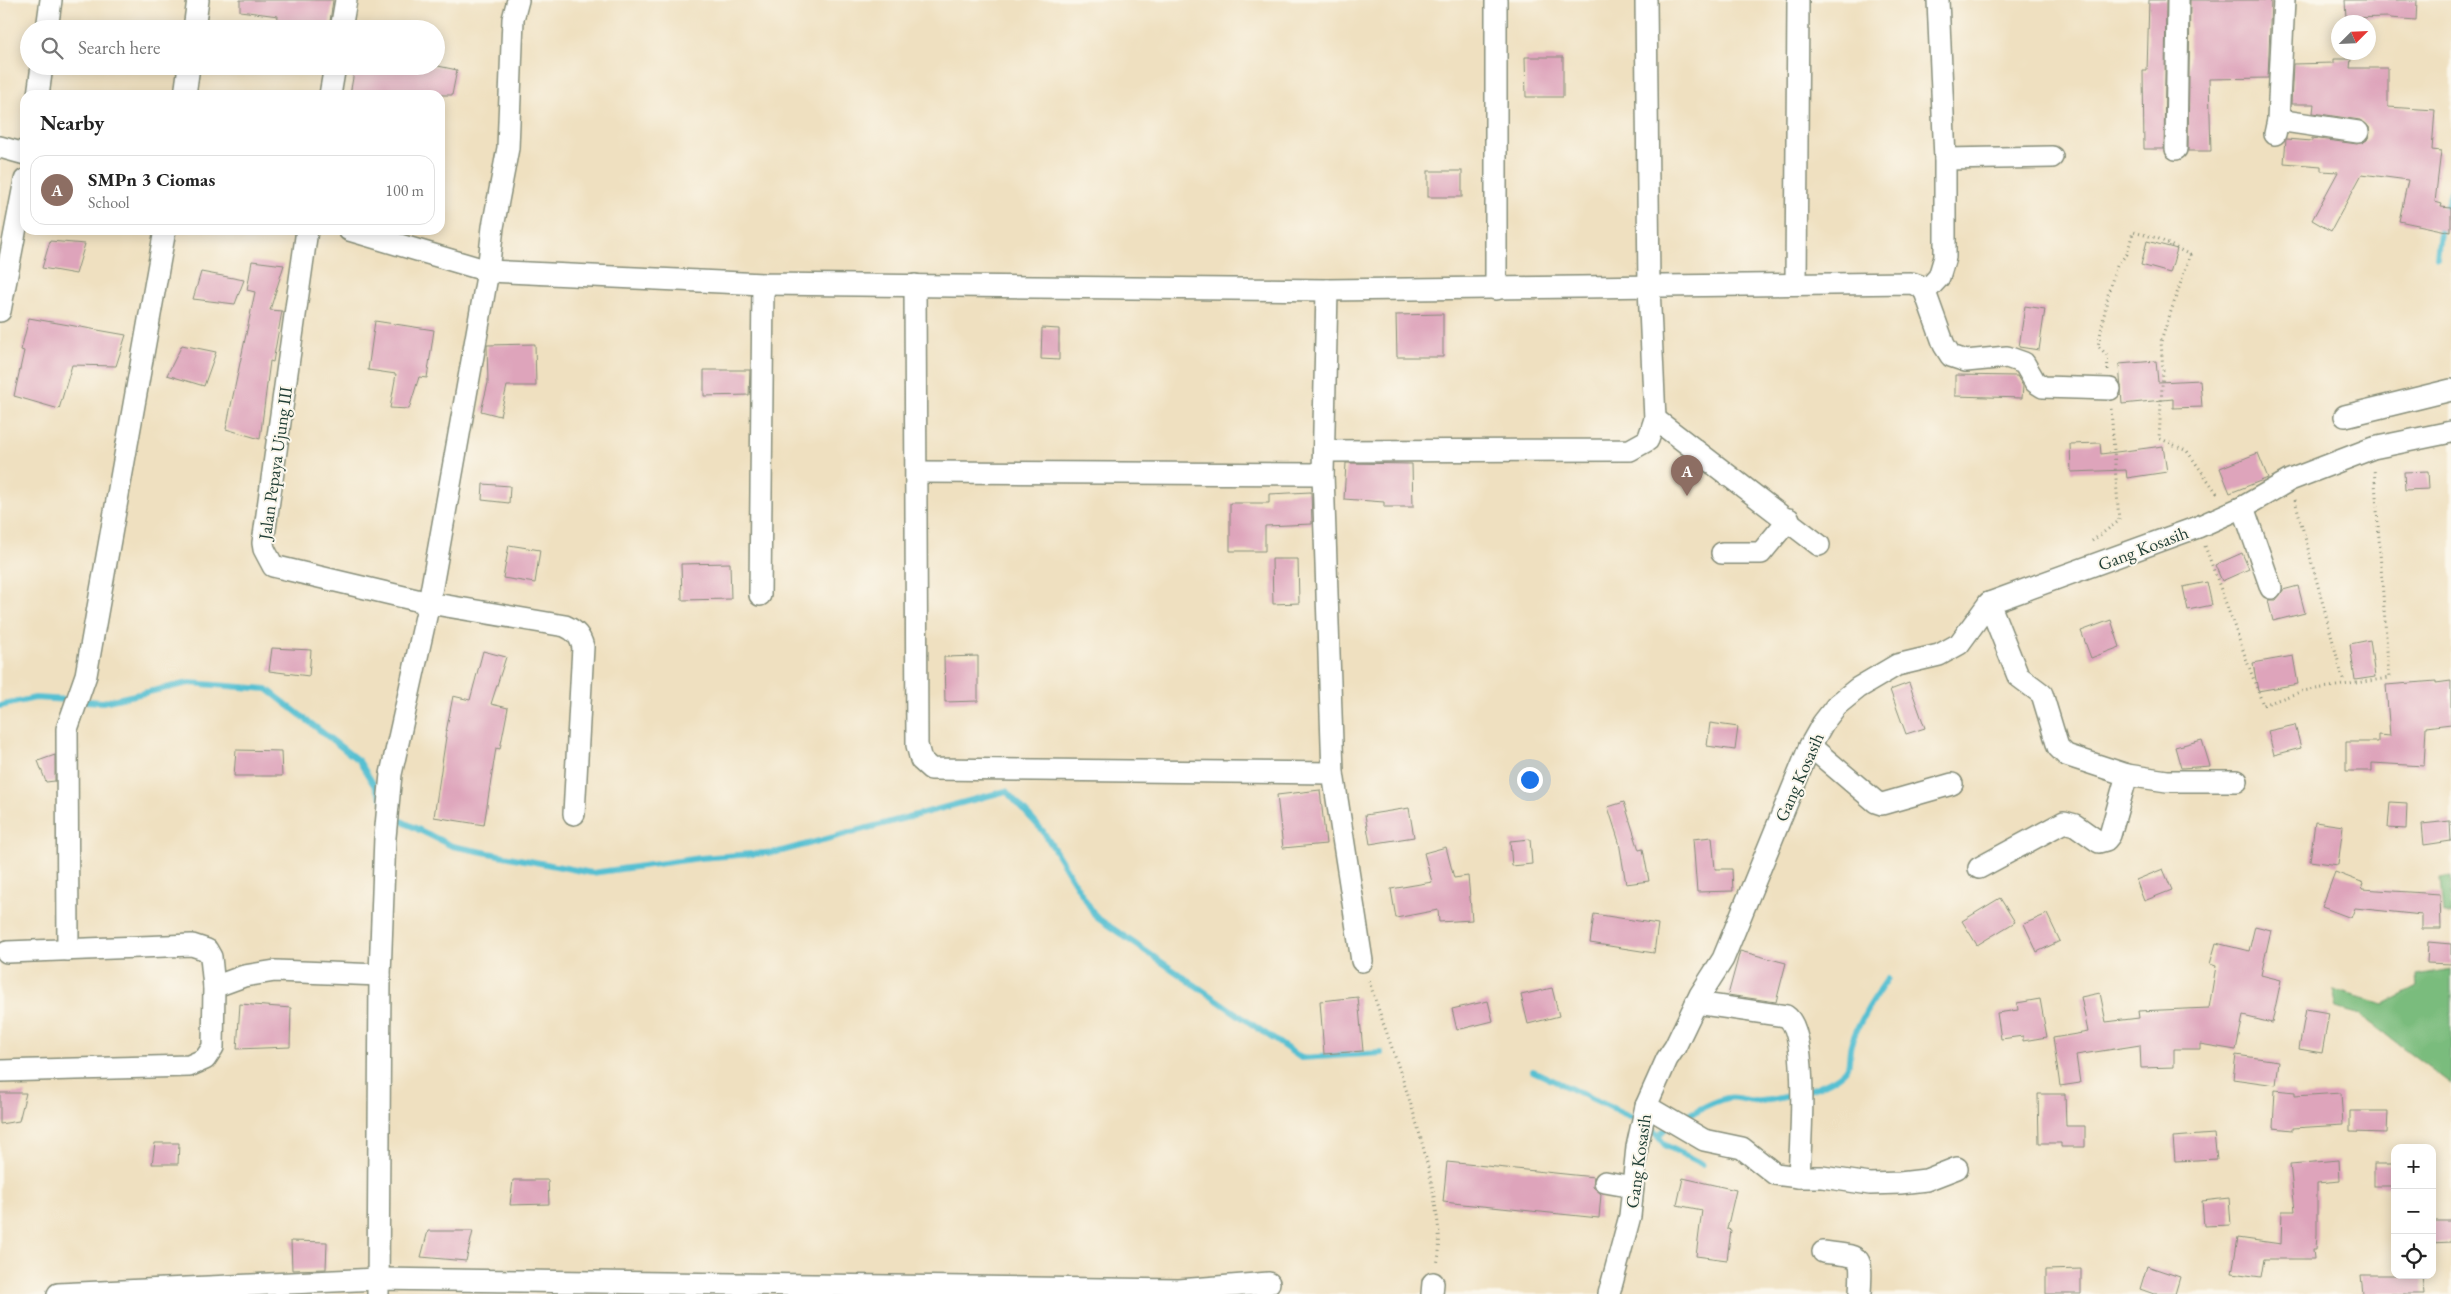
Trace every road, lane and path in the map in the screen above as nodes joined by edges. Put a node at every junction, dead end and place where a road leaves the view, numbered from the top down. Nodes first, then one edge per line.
1 (51, 0) edge
2 (198, 0) edge
3 (346, 0) edge
4 (518, 0) edge
5 (1496, 0) edge
6 (1646, 0) edge
7 (1798, 0) edge
8 (1938, 0) edge
9 (2178, 0) edge
10 (2284, 0) edge
11 (48, 20) edge
12 (195, 20) edge
13 (343, 20) edge
14 (41, 75) edge
15 (188, 75) edge
16 (333, 75) edge
17 (39, 90) edge
18 (186, 90) edge
19 (331, 90) edge
20 (2358, 132) dead end
21 (0, 148) edge
22 (2176, 149) dead end
23 (20, 153) edge
24 (2052, 157) dead end
25 (1945, 159) junction
26 (20, 206) edge
27 (164, 235) edge
28 (306, 235) edge
29 (366, 235) edge
30 (488, 271) junction
31 (1796, 283) junction
32 (763, 284) junction
33 (915, 285) junction
34 (1649, 287) junction
35 (1496, 289) junction
36 (1328, 290) junction
37 (1926, 292) junction
38 (0, 311) edge
39 (2110, 389) junction
40 (2451, 390) edge
41 (2345, 416) dead end
42 (1655, 419) junction
43 (2451, 432) edge
44 (2373, 448) junction
45 (1324, 451) junction
46 (917, 472) junction
47 (1323, 474) junction
48 (2290, 480) junction
49 (2237, 510) junction
50 (1788, 519) junction
51 (2198, 527) junction
52 (1819, 545) dead end
53 (1722, 553) dead end
54 (2096, 566) junction
55 (2271, 588) dead end
56 (760, 595) dead end
57 (429, 603) junction
58 (1989, 603) junction
59 (2344, 684) junction
60 (1810, 746) junction
61 (1333, 773) junction
62 (2126, 775) junction
63 (2238, 781) dead end
64 (1952, 784) dead end
65 (574, 814) dead end
66 (1980, 868) dead end
67 (68, 950) junction
68 (8, 952) dead end
69 (1362, 961) joint
70 (380, 975) junction
71 (214, 987) junction
72 (1696, 1003) junction
73 (0, 1071) edge
74 (1650, 1108) junction
75 (1957, 1168) dead end
76 (1799, 1177) junction
77 (1605, 1182) dead end
78 (1633, 1186) junction
79 (1823, 1252) dead end
80 (1269, 1283) dead end
81 (378, 1286) edge
82 (1432, 1289) edge
83 (58, 1294) edge
84 (1609, 1294) edge
85 (1860, 1294) edge

1 - 11 street
2 - 12 street
3 - 13 street
4 - 30 street
5 - 35 street
6 - 34 street
7 - 31 street
8 - 25 street
9 - 22 street
10 - 20 street
14 - 17 street
15 - 18 street
16 - 19 street
21 - 23 street
24 - 25 street
25 - 37 street
26 - 38 street
27 - 67 street
28 - 57 street, Jalan Pepaya Ujung III
29 - 30 street
30 - 32 street
30 - 57 street
31 - 34 street
31 - 37 street
32 - 33 street
32 - 56 street
33 - 36 street
33 - 46 street
34 - 35 street
34 - 42 street
35 - 36 street
36 - 45 street
37 - 39 street
39 - 49 path
39 - 54 path
40 - 41 street
42 - 45 street
42 - 50 street
43 - 44 street, Gang Kosasih
44 - 48 street, Gang Kosasih
44 - 59 path
45 - 47 street
46 - 47 street
46 - 61 street
47 - 61 street
48 - 49 street, Gang Kosasih
48 - 59 path
49 - 51 street, Gang Kosasih
49 - 55 street
50 - 52 street
50 - 53 street
51 - 54 street, Gang Kosasih
51 - 59 path
54 - 58 street, Gang Kosasih
57 - 65 street, Jalan Pepaya Ujung III
57 - 70 street
58 - 60 street, Gang Kosasih
58 - 62 street
60 - 64 street
60 - 72 street, Gang Kosasih
61 - 69 street
62 - 63 street
62 - 66 street
67 - 68 street
67 - 71 street
69 - 82 path
70 - 71 street
70 - 81 street
71 - 73 street
72 - 74 street, Gang Kosasih
72 - 76 street
74 - 76 street
74 - 78 street, Gang Kosasih
75 - 76 street
77 - 78 street
78 - 84 street, Gang Kosasih
79 - 85 street
80 - 81 street
81 - 83 street

